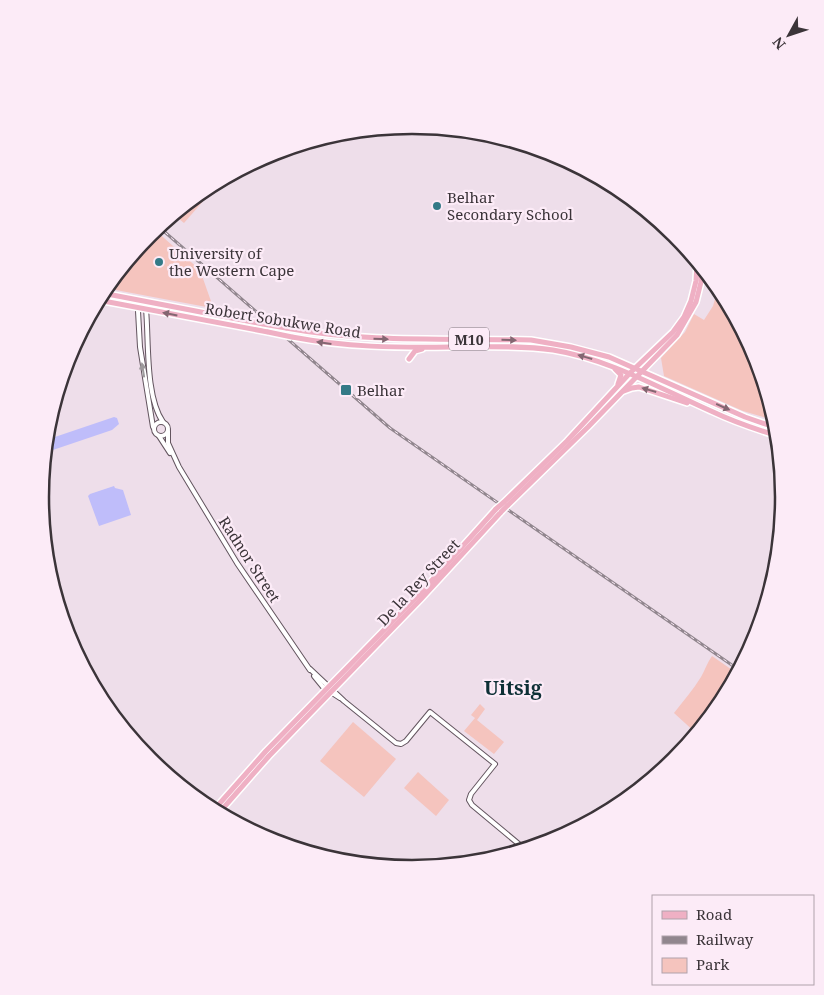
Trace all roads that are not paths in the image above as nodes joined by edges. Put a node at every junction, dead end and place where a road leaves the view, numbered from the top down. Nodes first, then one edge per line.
1 (696, 271) edge
2 (701, 277) edge
3 (111, 295) edge
4 (144, 301) junction
5 (106, 302) edge
6 (140, 308) junction
7 (146, 309) junction
8 (148, 346) junction
9 (140, 347) junction
10 (427, 347) junction
11 (409, 360) dead end
12 (610, 365) junction
13 (635, 369) junction
14 (630, 374) junction
15 (639, 374) junction
16 (619, 391) junction
17 (710, 411) junction
18 (163, 422) junction
19 (768, 425) edge
20 (153, 427) junction
21 (168, 431) junction
22 (769, 433) edge
23 (159, 436) junction
24 (174, 459) junction
25 (329, 690) junction
26 (218, 805) edge
27 (223, 808) edge
28 (519, 844) edge

1 - 13 main road, De la Rey Street
2 - 15 main road, De la Rey Street
3 - 4 main road, Robert Sobukwe Road / M10
4 - 6 street
4 - 7 street
4 -> 13 main road, Robert Sobukwe Road / M10, bridge
5 - 6 main road, Robert Sobukwe Road / M10
6 - 7 main road, Robert Sobukwe Road / M10
6 - 9 street
7 - 8 street
10 -> 7 main road, Robert Sobukwe Road / M10, bridge
8 - 9 street
8 - 18 street
20 -> 9 street
10 - 11 main road
12 -> 10 main road, Robert Sobukwe Road / M10
12 - 14 main road, Robert Sobukwe Road / M10
12 - 16 main road
13 - 14 main road, De la Rey Street
13 - 15 main road, Robert Sobukwe Road / M10
14 - 15 main road, Robert Sobukwe Road / M10
14 - 16 main road, De la Rey Street
15 - 16 main road, De la Rey Street
15 - 17 main road, Robert Sobukwe Road / M10
15 -> 19 main road, Robert Sobukwe Road / M10
17 -> 16 main road
16 - 25 main road, De la Rey Street, bridge
17 - 22 main road, Robert Sobukwe Road / M10
18 - 20 street
18 - 21 street
20 - 23 street
21 - 23 street
21 - 24 street, Radnor Street
23 - 24 street, Radnor Street
24 - 25 street, Radnor Street
25 - 26 main road, De la Rey Street
25 - 27 main road, De la Rey Street
25 - 28 street, Radnor Street

